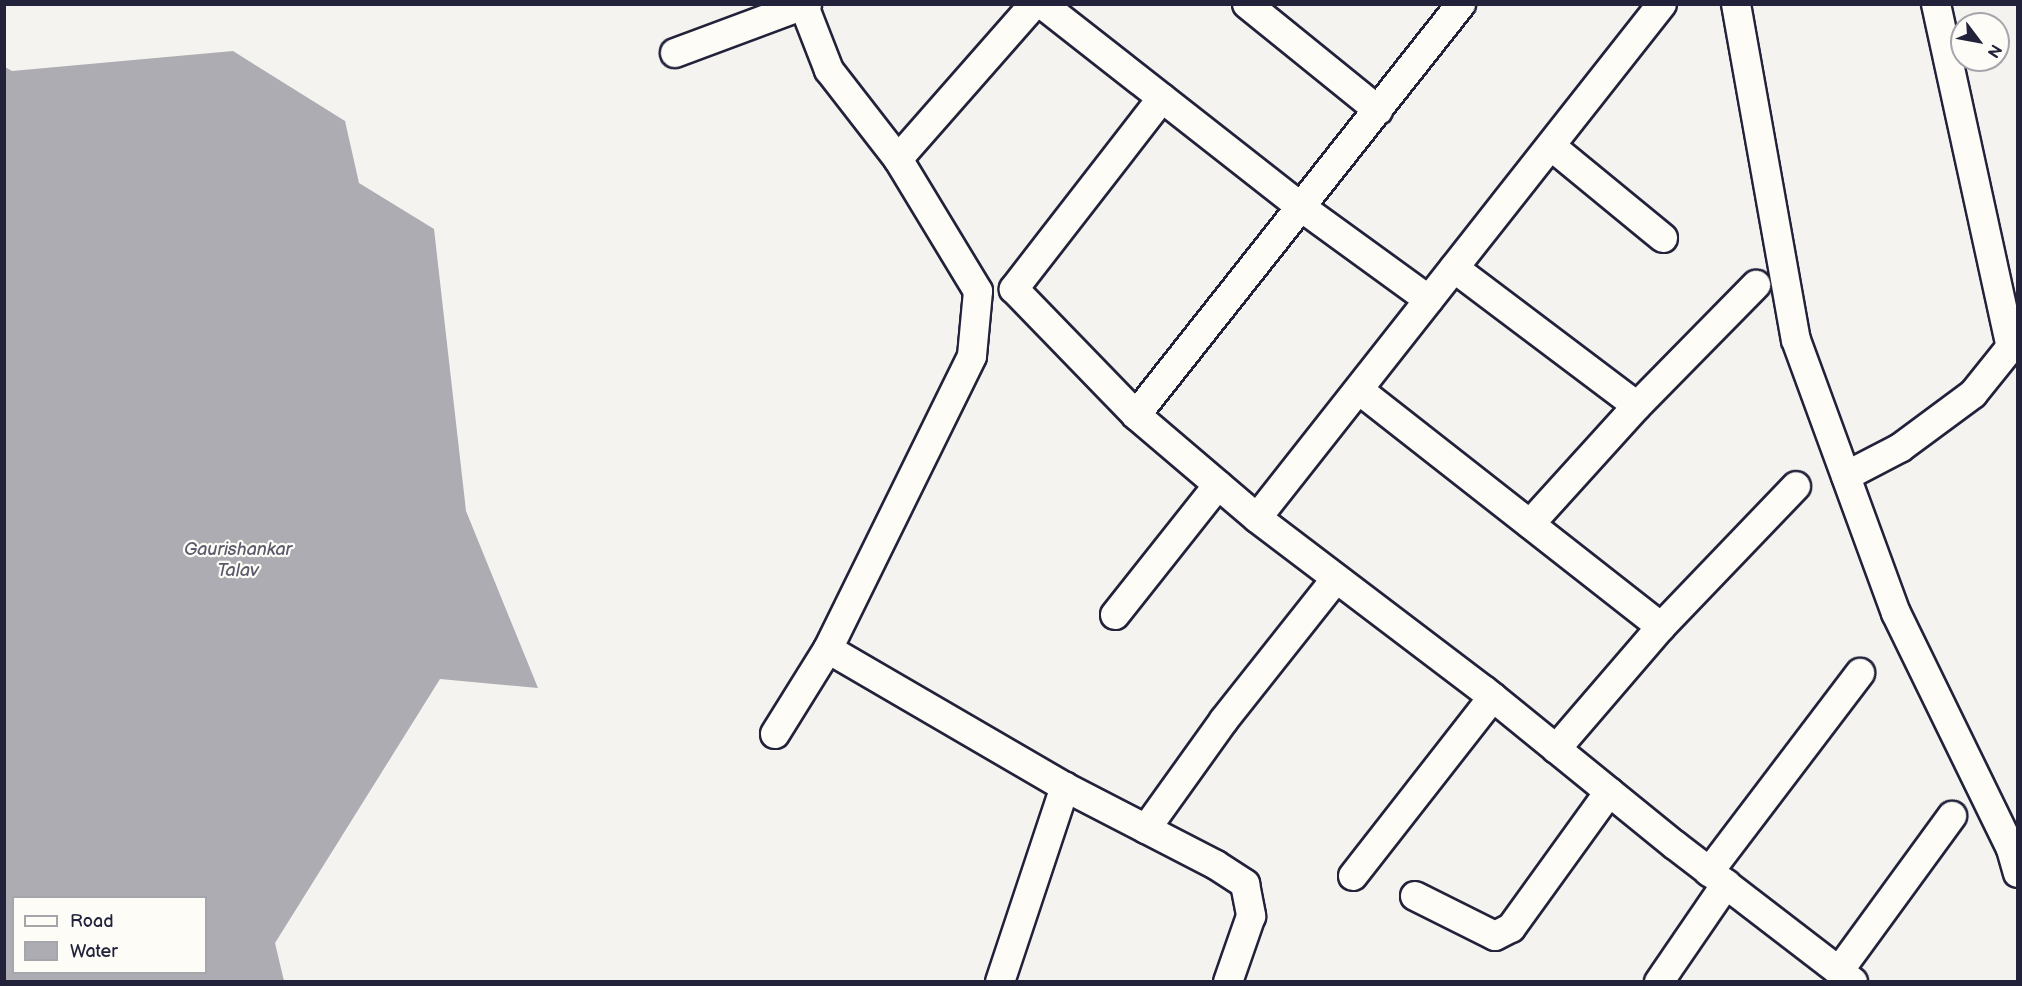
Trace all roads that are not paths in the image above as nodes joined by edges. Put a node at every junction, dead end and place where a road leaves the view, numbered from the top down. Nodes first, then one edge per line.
1 (1034, 4) edge
2 (1042, 4) edge
3 (1461, 4) edge
4 (1662, 4) edge
5 (1936, 4) edge
6 (805, 5) edge
7 (1734, 6) edge
8 (1258, 8) edge
9 (675, 53) dead end
10 (1162, 98) junction
11 (1378, 110) junction
12 (1551, 146) junction
13 (898, 159) junction
14 (1301, 207) junction
15 (1663, 238) dead end
16 (1454, 268) junction
17 (1756, 285) dead end
18 (1429, 300) junction
19 (2014, 341) edge
20 (1359, 390) junction
21 (1637, 406) junction
22 (1136, 415) junction
23 (1846, 476) junction
24 (1218, 485) junction
25 (1796, 486) dead end
26 (1257, 518) junction
27 (1530, 524) junction
28 (1335, 579) junction
29 (1115, 615) dead end
30 (1661, 627) junction
31 (828, 649) junction
32 (1860, 673) dead end
33 (1493, 697) junction
34 (775, 734) dead end
35 (1557, 749) junction
36 (1065, 787) junction
37 (1610, 792) junction
38 (1952, 816) dead end
39 (2009, 819) edge
40 (1146, 829) junction
41 (2018, 873) edge
42 (1353, 876) dead end
43 (1718, 878) junction
44 (1415, 896) dead end
45 (1846, 976) edge
46 (1000, 981) edge
47 (1228, 981) edge
48 (1659, 981) edge

1 - 13 street
2 - 10 street
3 - 11 street
4 - 12 street
5 - 19 street
6 - 9 street
6 - 13 street
7 - 23 street
8 - 11 street
10 - 14 street
10 - 22 street
11 - 14 street
12 - 15 street
12 - 16 street
13 - 31 street
14 - 18 street
14 - 22 street
16 - 18 street
16 - 21 street
17 - 21 street
18 - 20 street
19 - 23 street
20 - 26 street
20 - 27 street
21 - 27 street
22 - 24 street
23 - 39 street
24 - 26 street
24 - 29 street
25 - 30 street
26 - 28 street
27 - 30 street
28 - 33 street
28 - 40 street
30 - 35 street
31 - 34 street
31 - 36 street
32 - 43 street
33 - 35 street
33 - 42 street
35 - 37 street
36 - 40 street
36 - 46 street
37 - 43 street
37 - 44 street
38 - 45 street
39 - 41 street
40 - 47 street
43 - 45 street
43 - 48 street

